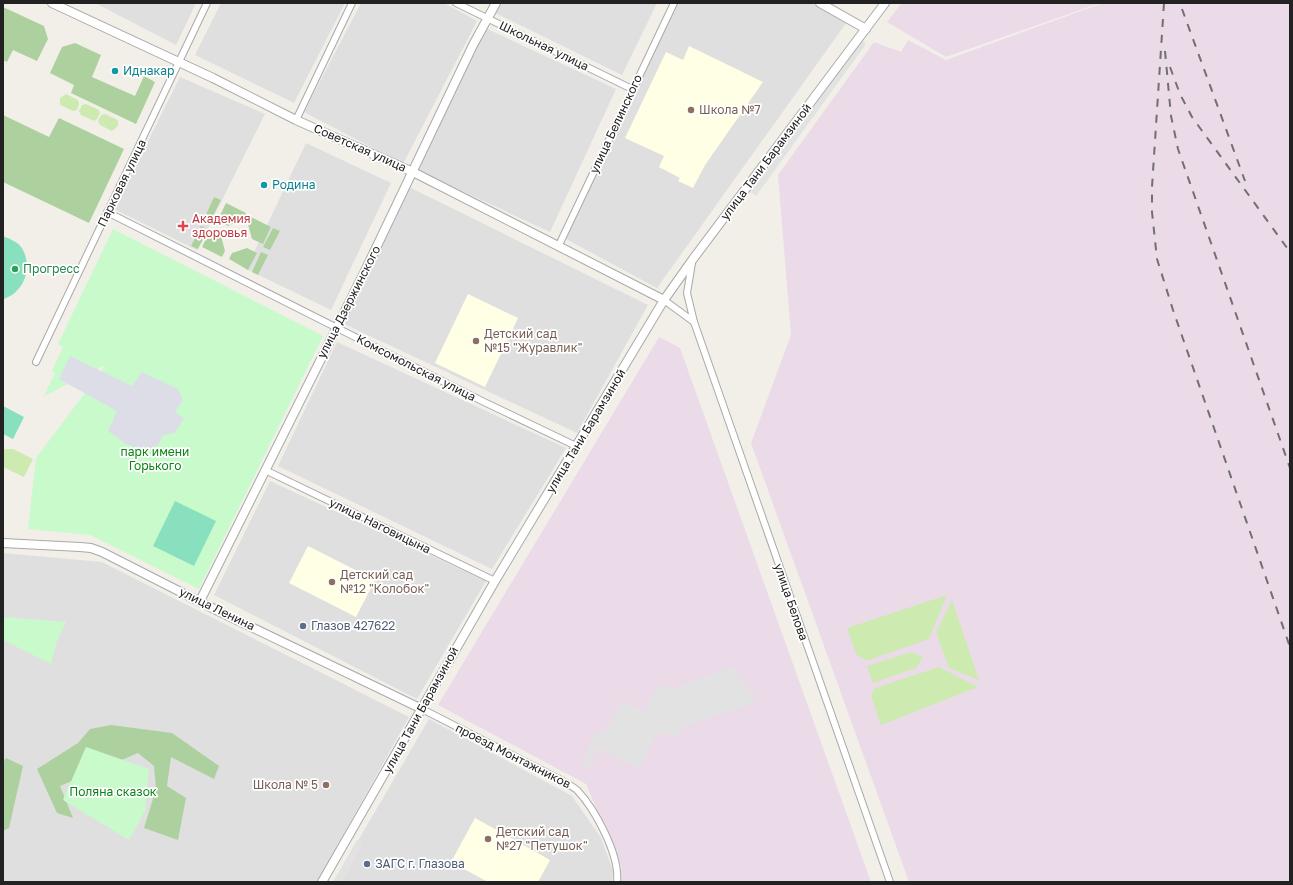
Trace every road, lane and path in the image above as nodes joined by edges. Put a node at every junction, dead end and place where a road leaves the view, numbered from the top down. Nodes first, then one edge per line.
1 (52, 3) edge
2 (207, 3) edge
3 (352, 3) edge
4 (456, 3) edge
5 (496, 3) edge
6 (674, 3) edge
7 (820, 3) edge
8 (885, 3) edge
9 (488, 19) junction
10 (866, 29) junction
11 (178, 62) junction
12 (632, 89) junction
13 (296, 120) junction
14 (413, 172) junction
15 (107, 212) junction
16 (558, 245) junction
17 (693, 258) junction
18 (664, 300) junction
19 (694, 322) junction
20 (336, 327) junction
21 (36, 362) dead end
22 (576, 446) junction
23 (265, 470) junction
24 (3, 543) edge
25 (495, 581) junction
26 (200, 601) junction
27 (422, 709) junction
28 (322, 882) edge
29 (617, 882) edge
30 (890, 882) edge

1 - 11 street, Советская улица
2 - 11 street, Парковая улица
3 - 13 street
4 - 9 street, Школьная улица
5 - 9 street, улица Дзержинского
6 - 12 street, улица Белинского
7 - 10 street
8 - 10 street, улица Тани Барамзиной
9 - 12 street, Школьная улица
9 - 14 street, улица Дзержинского
10 - 17 street, улица Тани Барамзиной
11 - 13 street, Советская улица
11 - 15 street, Парковая улица
12 - 16 street, улица Белинского
13 - 14 street, Советская улица
14 - 16 street, Советская улица
14 - 20 street, улица Дзержинского
15 - 20 street, Комсомольская улица
15 - 21 street, Парковая улица
16 - 18 street, Советская улица
17 - 18 street, улица Тани Барамзиной
17 - 19 street, улица Белова
18 - 19 street
18 - 22 street, улица Тани Барамзиной
19 - 30 street, улица Белова
20 - 22 street, Комсомольская улица
20 - 23 street, улица Дзержинского
22 - 25 street, улица Тани Барамзиной
23 - 25 street, улица Наговицына
23 - 26 street, улица Дзержинского
24 - 26 street, улица Ленина
25 - 27 street, улица Тани Барамзиной
26 - 27 street, улица Ленина
27 - 28 street, улица Тани Барамзиной
27 - 29 street, проезд Монтажников

